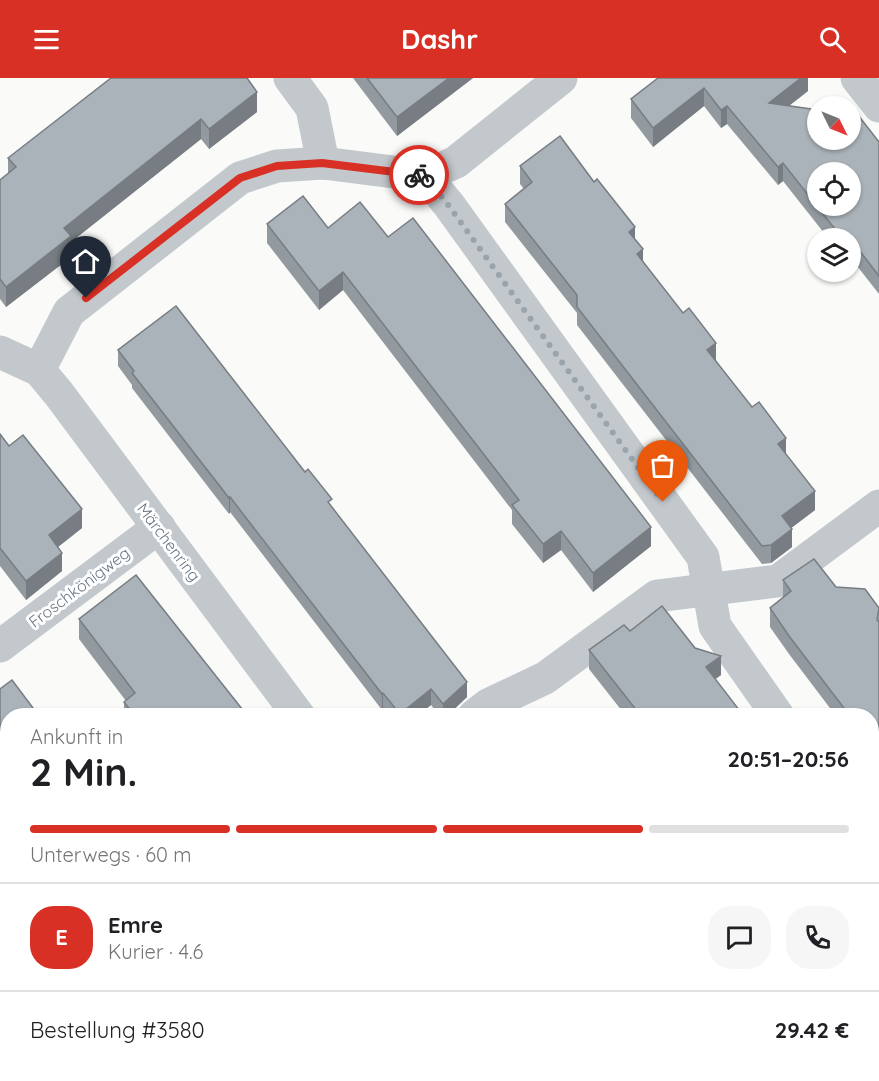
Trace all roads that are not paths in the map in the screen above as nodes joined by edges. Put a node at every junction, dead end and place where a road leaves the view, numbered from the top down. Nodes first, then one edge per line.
1 (290, 78) edge
2 (561, 78) edge
3 (857, 78) edge
4 (879, 106) edge
5 (322, 163) junction
6 (425, 176) junction
7 (0, 352) edge
8 (39, 370) junction
9 (879, 506) edge
10 (159, 527) junction
11 (708, 590) junction
12 (0, 646) edge
13 (292, 708) edge
14 (484, 708) edge
15 (772, 708) edge

1 - 5 street
2 - 6 street
3 - 4 street
5 - 6 street
5 - 8 street
6 - 11 street
7 - 8 street, Märchenring
8 - 10 street, Märchenring
9 - 11 street
10 - 12 street, Froschkönigweg
10 - 13 street, Märchenring
11 - 14 street
11 - 15 street

